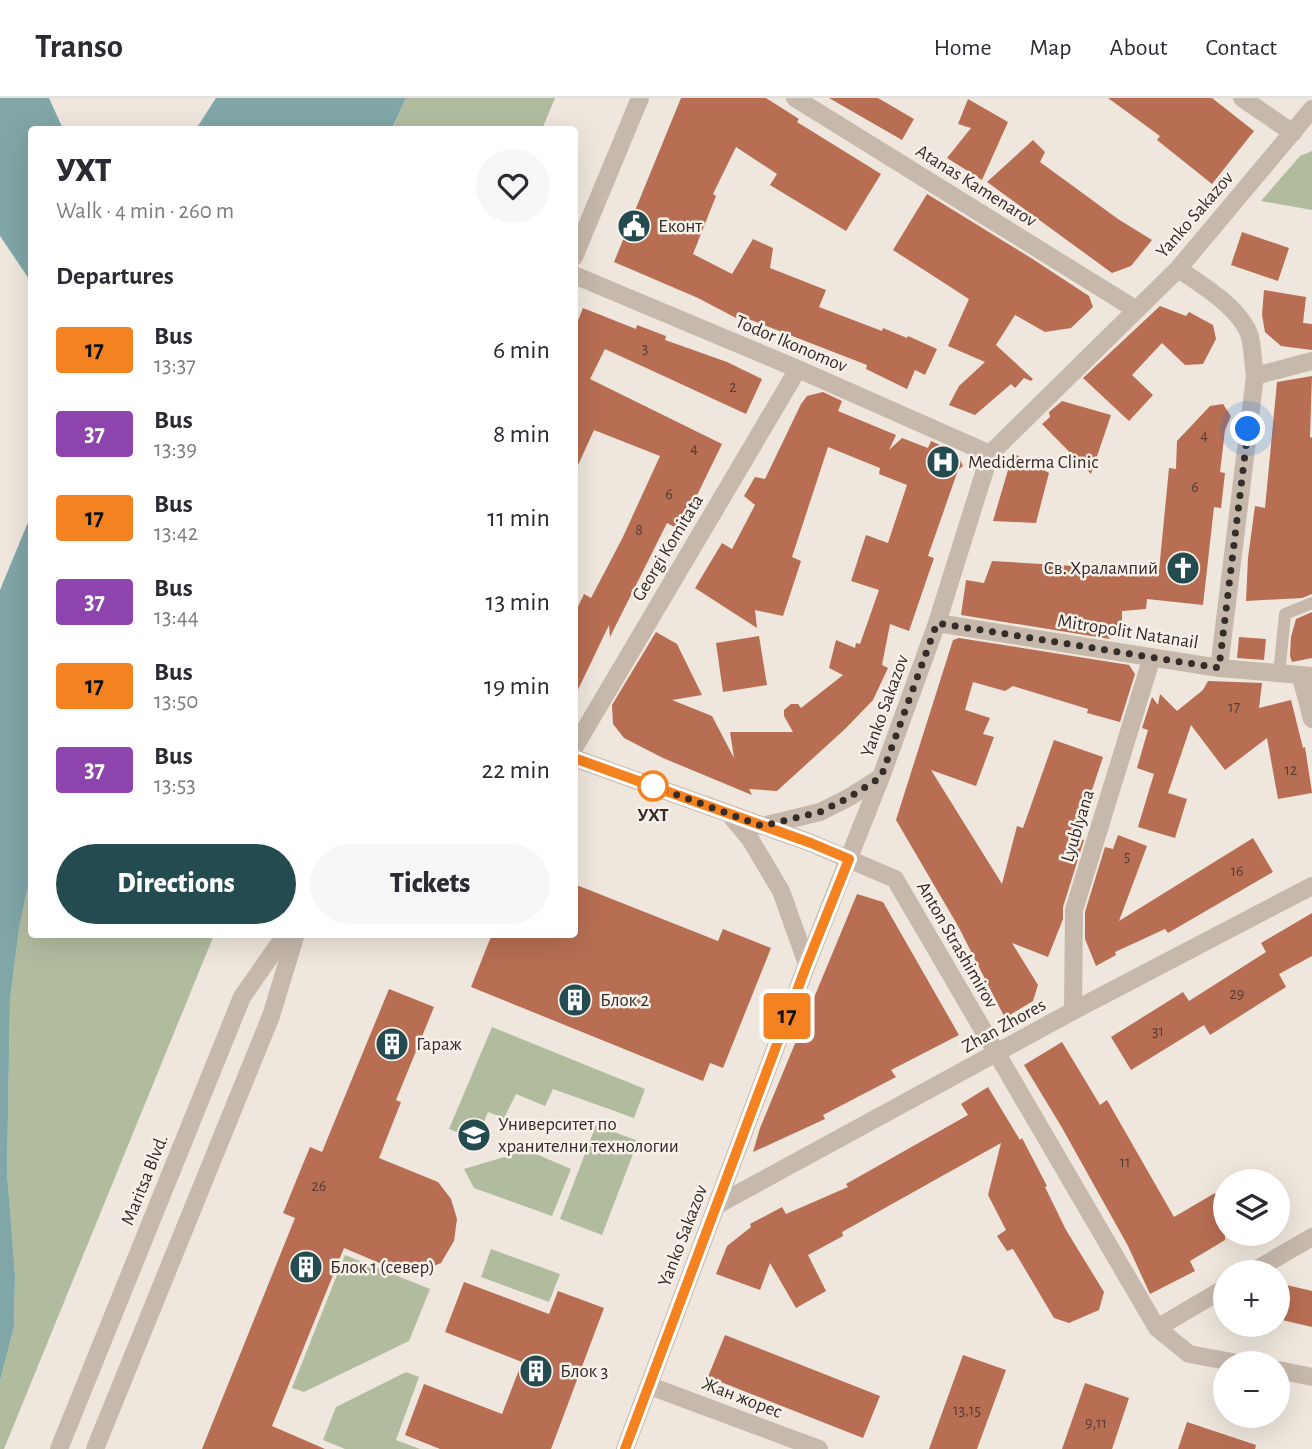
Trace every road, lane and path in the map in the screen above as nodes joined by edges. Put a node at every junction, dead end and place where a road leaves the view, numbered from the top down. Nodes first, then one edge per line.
1 (640, 98) edge
2 (794, 98) edge
3 (1242, 98) edge
4 (1312, 109) edge
5 (1312, 129) edge
6 (1293, 133) junction
7 (578, 247) edge
8 (1178, 269) junction
9 (578, 277) edge
10 (1135, 309) junction
11 (1312, 361) edge
12 (798, 369) junction
13 (1255, 376) junction
14 (990, 454) junction
15 (1312, 603) edge
16 (937, 623) junction
17 (1152, 657) junction
18 (1219, 668) junction
19 (1279, 674) junction
20 (1307, 676) edge
21 (1312, 719) edge
22 (578, 741) edge
23 (578, 759) edge
24 (881, 777) junction
25 (729, 814) junction
26 (762, 826) junction
27 (849, 859) junction
28 (1312, 886) edge
29 (283, 938) edge
30 (295, 938) edge
31 (807, 964) junction
32 (1073, 1011) junction
33 (996, 1054) junction
34 (717, 1205) junction
35 (1312, 1237) edge
36 (1273, 1260) edge
37 (1213, 1295) edge
38 (1157, 1328) junction
39 (1213, 1358) edge
40 (1290, 1372) edge
41 (1312, 1377) edge
42 (650, 1386) junction
43 (779, 1442) edge
44 (59, 1449) edge
45 (95, 1449) edge
46 (625, 1449) edge
47 (819, 1449) edge

1 - 7 street
2 - 10 street, Atanas Kamenarov
3 - 6 street
4 - 6 street, Yanko Sakazov
5 - 6 street
6 - 8 street, Yanko Sakazov
8 - 10 street, Yanko Sakazov
8 - 13 street
9 - 12 street, Todor Ikonomov
10 - 14 street, Yanko Sakazov
11 - 13 street
12 - 14 street, Todor Ikonomov
12 - 22 street, Georgi Komitata
13 - 18 street
14 - 16 street, Yanko Sakazov
15 - 19 lane
16 - 17 street, Mitropolit Natanail
16 - 24 street, Yanko Sakazov
17 - 18 street, Mitropolit Natanail
17 - 32 street, Lyublyana
18 - 19 street, Mitropolit Natanail
19 - 20 street, Mitropolit Natanail
20 - 21 street
23 - 25 street, Anton Strashimirov
24 - 26 street
24 - 27 street, Yanko Sakazov
25 - 26 street, Anton Strashimirov
25 - 31 street
26 - 27 street, Anton Strashimirov
27 - 31 street, Yanko Sakazov
27 - 33 street, Anton Strashimirov
28 - 32 street, Zhan Zhores
29 - 44 street, Maritsa Blvd.
30 - 45 street
31 - 34 street, Yanko Sakazov
32 - 33 street, Zhan Zhores
33 - 34 street, Zhan Zhores
33 - 38 street, Anton Strashimirov
34 - 42 street, Yanko Sakazov
35 - 36 street
37 - 38 street
38 - 39 street
40 - 41 street
42 - 43 street, Жан жорес
42 - 46 street, Yanko Sakazov
43 - 47 street, Жан жорес

